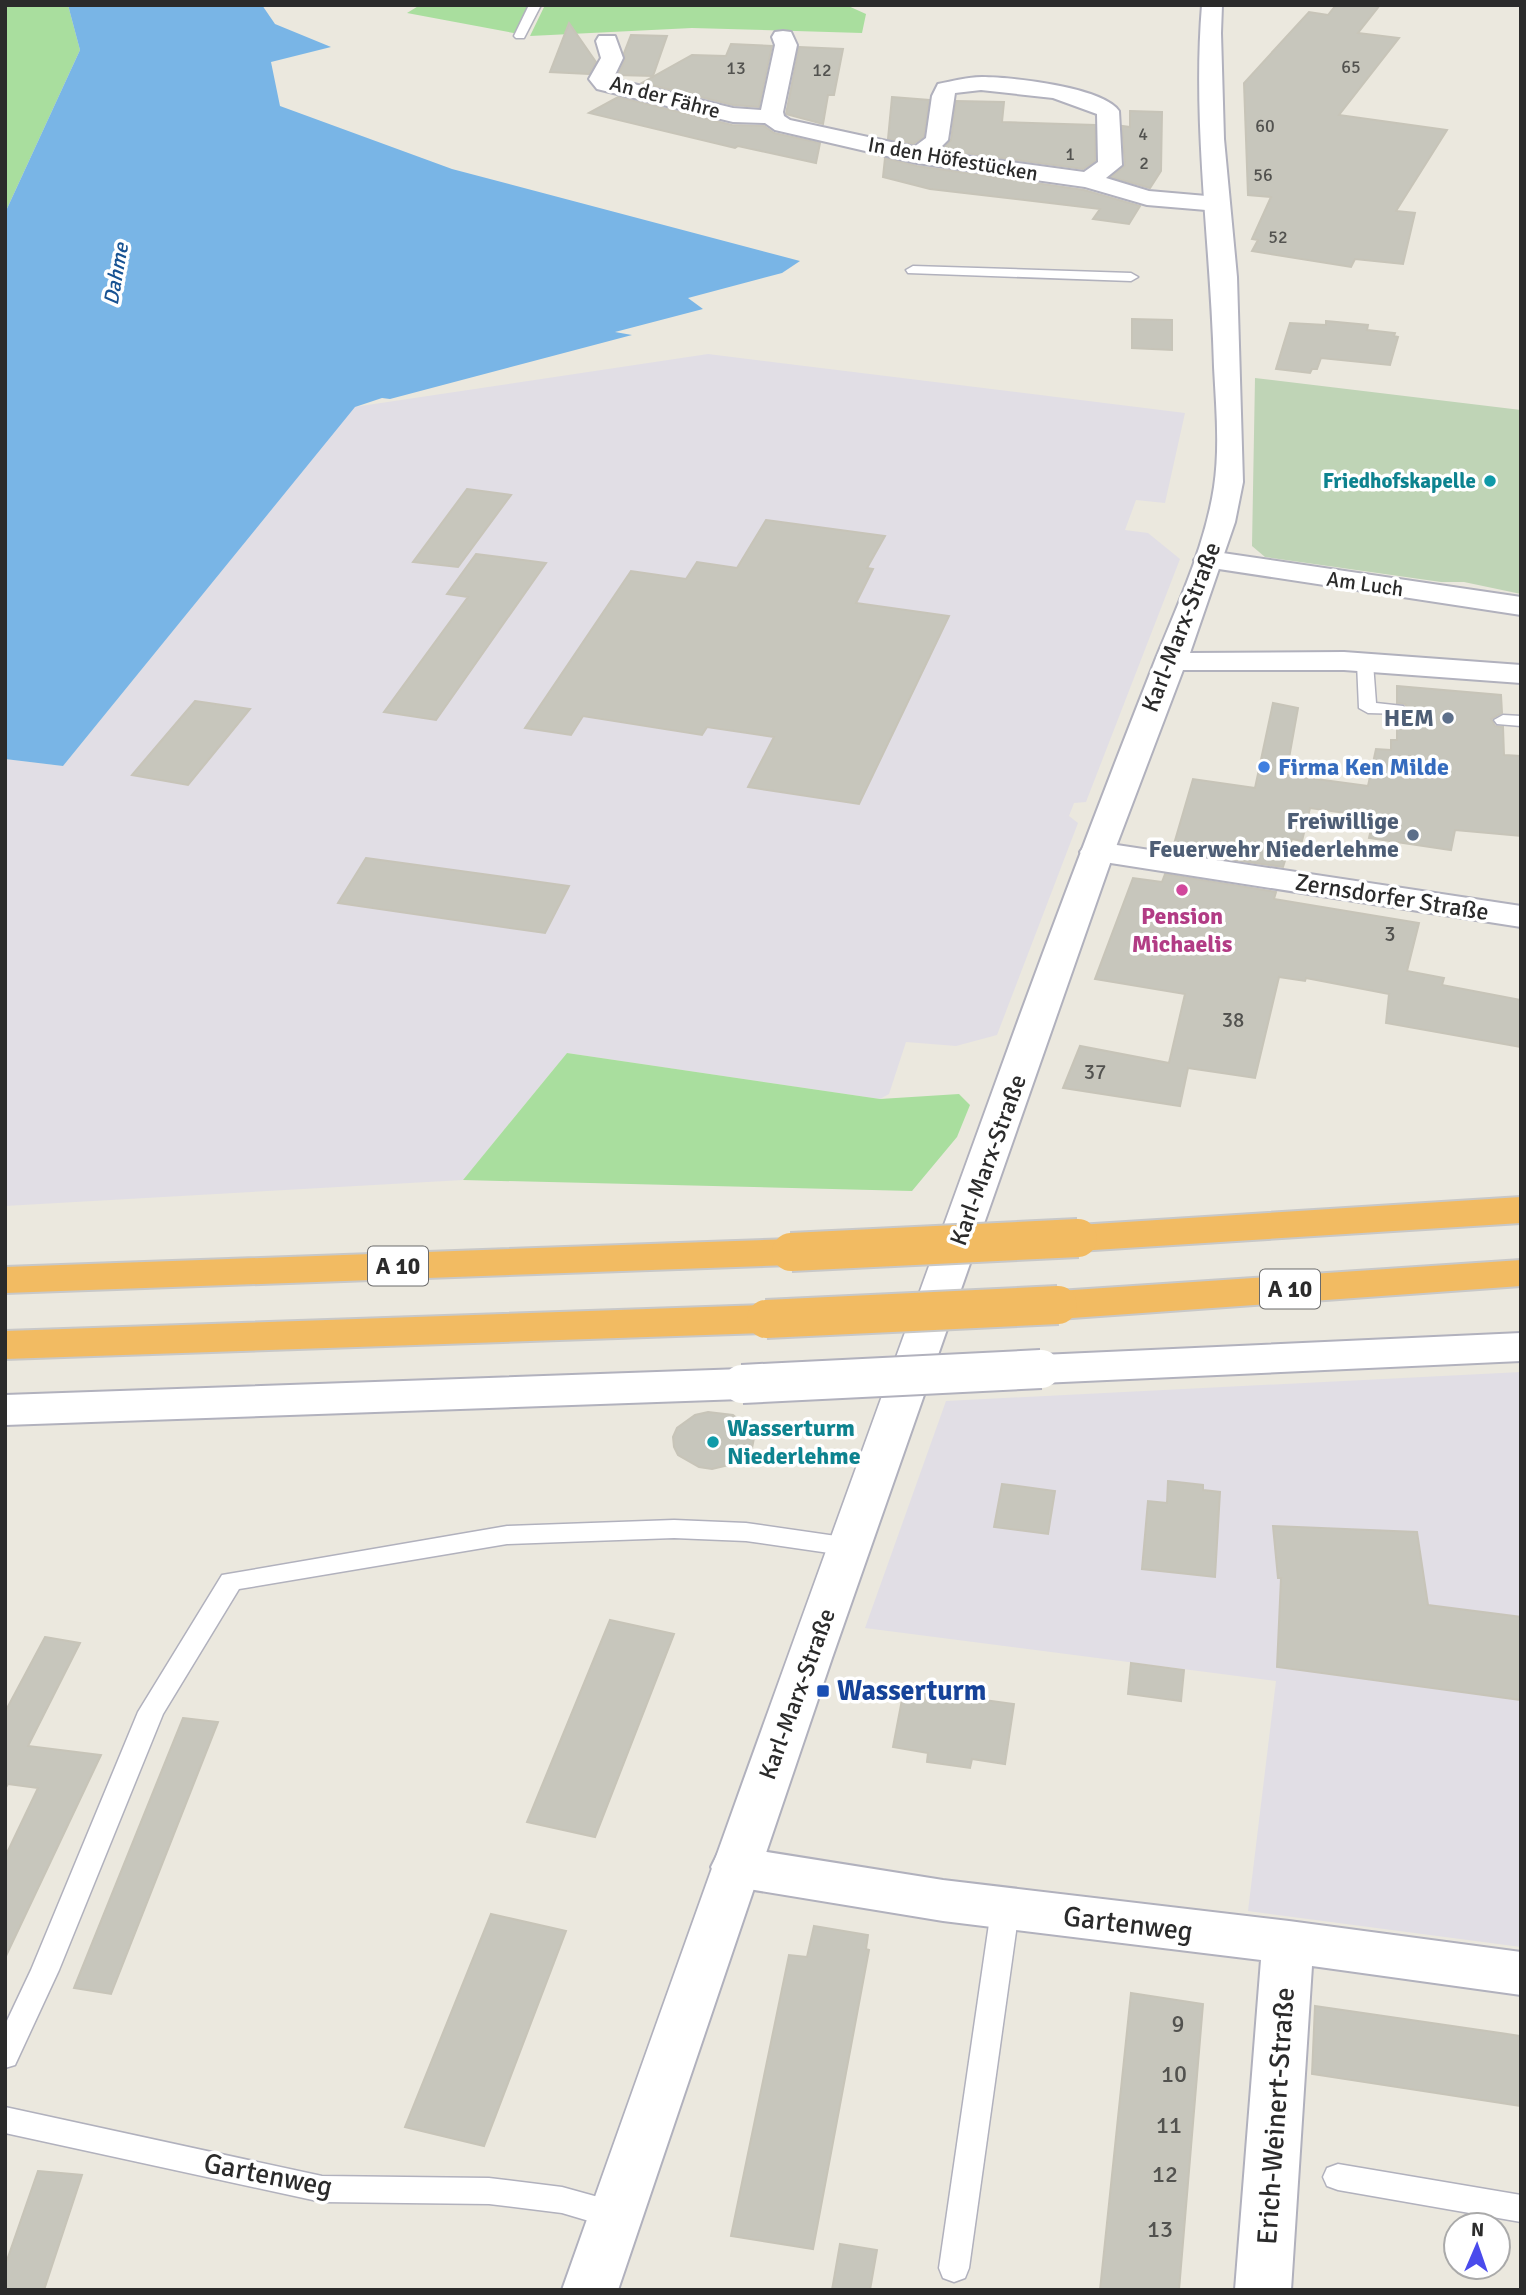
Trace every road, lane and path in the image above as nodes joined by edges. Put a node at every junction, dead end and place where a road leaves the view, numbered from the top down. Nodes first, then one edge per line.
1 (535, 5) edge
2 (1212, 5) edge
3 (520, 36) dead end
4 (783, 37) dead end
5 (607, 41) dead end
6 (772, 117) junction
7 (917, 156) junction
8 (1088, 180) junction
9 (1218, 204) junction
10 (913, 270) dead end
11 (1131, 278) dead end
12 (1209, 560) junction
13 (1521, 606) edge
14 (1176, 647) junction
15 (1355, 662) junction
16 (1521, 674) edge
17 (1397, 710) dead end
18 (1097, 852) junction
19 (1521, 917) edge
20 (1521, 1210) edge
21 (1521, 1273) edge
22 (5, 1280) edge
23 (5, 1345) edge
24 (1521, 1347) edge
25 (5, 1410) edge
26 (850, 1547) junction
27 (736, 1867) junction
28 (1004, 1910) junction
29 (1288, 1942) junction
30 (1521, 1974) edge
31 (5, 2056) edge
32 (5, 2120) edge
33 (1338, 2177) dead end
34 (1521, 2209) edge
35 (616, 2215) junction
36 (954, 2268) dead end
37 (590, 2290) edge
38 (1263, 2290) edge

1 - 3 lane
2 - 9 street, Karl-Marx-Straße
4 - 6 street
5 - 6 street, An der Fähre
6 - 7 street, In den Höfestücken
7 - 8 street, In den Höfestücken
7 - 8 street
8 - 9 street, In den Höfestücken
9 - 12 street, Karl-Marx-Straße
10 - 11 lane
12 - 13 street, Am Luch
12 - 14 street, Karl-Marx-Straße
14 - 15 street
14 - 18 street, Karl-Marx-Straße
15 - 16 street
15 - 17 lane
18 - 19 street, Zernsdorfer Straße
18 - 26 street, Karl-Marx-Straße
20 - 22 highway, A 10, bridge
21 - 23 highway, A 10, bridge
24 - 25 street, bridge
26 - 27 street, Karl-Marx-Straße
26 - 31 lane
27 - 28 street, Gartenweg
27 - 35 street, Karl-Marx-Straße
28 - 29 street, Gartenweg
28 - 36 lane
29 - 30 street, Gartenweg
29 - 38 street, Erich-Weinert-Straße
32 - 35 lane, Gartenweg
33 - 34 lane
35 - 37 street, Karl-Marx-Straße

